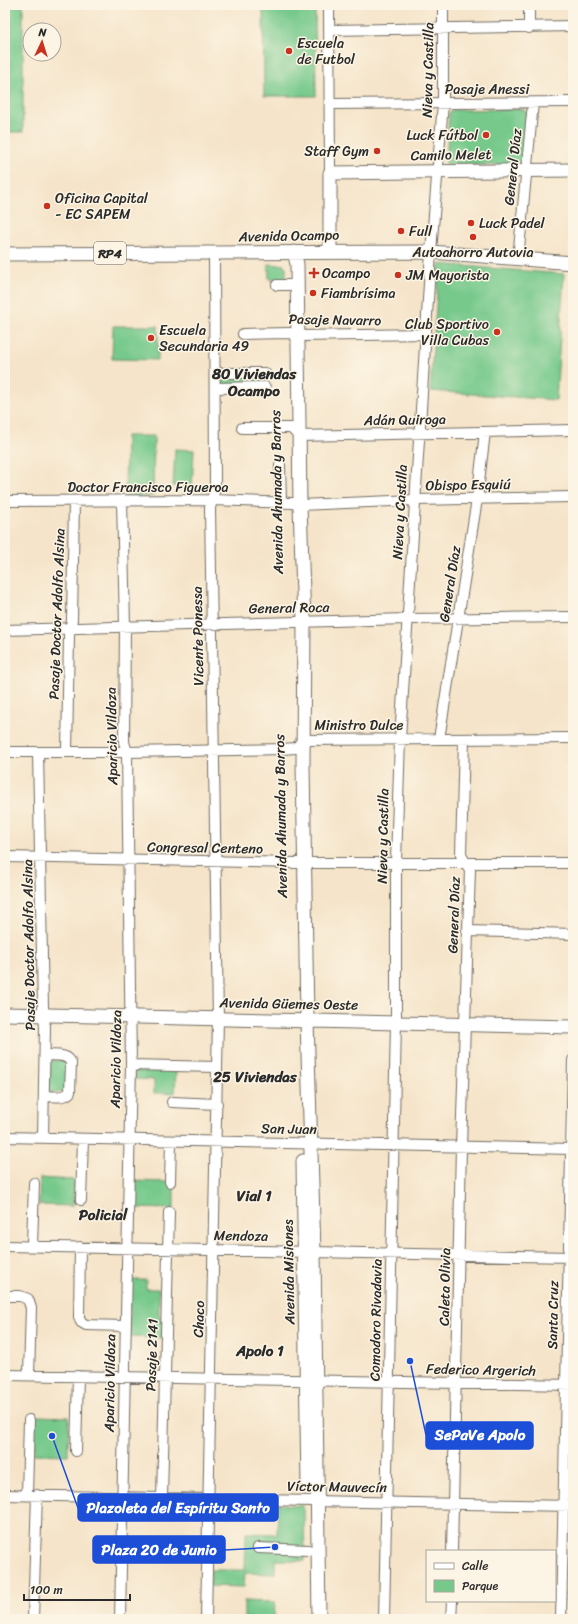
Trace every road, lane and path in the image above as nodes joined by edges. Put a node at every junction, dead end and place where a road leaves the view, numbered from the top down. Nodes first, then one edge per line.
1 (329, 5) edge
2 (442, 5) edge
3 (528, 5) edge
4 (573, 26) edge
5 (529, 28) junction
6 (444, 29) junction
7 (330, 30) junction
8 (443, 102) junction
9 (533, 102) junction
10 (573, 102) edge
11 (330, 104) junction
12 (527, 170) junction
13 (573, 170) edge
14 (437, 171) junction
15 (330, 173) junction
16 (330, 251) junction
17 (214, 252) junction
18 (294, 252) junction
19 (431, 252) junction
20 (5, 254) edge
21 (518, 259) junction
22 (573, 263) edge
23 (277, 285) dead end
24 (290, 285) junction
25 (243, 334) dead end
26 (425, 334) junction
27 (294, 335) junction
28 (215, 373) junction
29 (265, 373) dead end
30 (265, 387) dead end
31 (215, 388) junction
32 (242, 428) dead end
33 (573, 430) edge
34 (295, 432) junction
35 (485, 432) junction
36 (419, 434) junction
37 (280, 465) dead end
38 (573, 497) edge
39 (477, 499) junction
40 (122, 500) junction
41 (212, 500) junction
42 (415, 500) junction
43 (74, 501) junction
44 (5, 502) edge
45 (291, 503) junction
46 (573, 617) edge
47 (408, 619) junction
48 (458, 619) junction
49 (300, 622) junction
50 (212, 624) junction
51 (126, 626) junction
52 (71, 627) junction
53 (5, 630) edge
54 (573, 738) edge
55 (400, 739) junction
56 (439, 739) junction
57 (464, 739) junction
58 (300, 744) junction
59 (213, 750) junction
60 (5, 752) edge
61 (38, 752) junction
62 (67, 752) junction
63 (127, 752) junction
64 (5, 857) edge
65 (40, 858) junction
66 (128, 860) junction
67 (216, 861) junction
68 (396, 862) junction
69 (301, 863) junction
70 (466, 863) junction
71 (573, 863) edge
72 (467, 930) junction
73 (573, 934) edge
74 (5, 1014) edge
75 (44, 1015) junction
76 (131, 1017) junction
77 (218, 1019) junction
78 (303, 1020) junction
79 (396, 1022) junction
80 (464, 1023) junction
81 (573, 1027) edge
82 (45, 1055) junction
83 (573, 1060) edge
84 (131, 1065) junction
85 (217, 1067) junction
86 (44, 1096) junction
87 (172, 1102) dead end
88 (217, 1104) junction
89 (5, 1138) edge
90 (43, 1138) junction
91 (83, 1139) junction
92 (129, 1140) junction
93 (171, 1141) junction
94 (216, 1142) junction
95 (307, 1144) junction
96 (394, 1145) junction
97 (461, 1147) junction
98 (572, 1149) edge
99 (170, 1182) dead end
100 (34, 1183) dead end
101 (81, 1200) dead end
102 (169, 1212) dead end
103 (5, 1246) edge
104 (32, 1246) junction
105 (80, 1247) junction
106 (127, 1248) junction
107 (169, 1249) junction
108 (215, 1250) junction
109 (310, 1251) junction
110 (392, 1254) junction
111 (459, 1255) junction
112 (571, 1257) edge
113 (5, 1296) edge
114 (125, 1326) junction
115 (5, 1375) edge
116 (29, 1375) junction
117 (78, 1376) junction
118 (124, 1377) junction
119 (166, 1378) junction
120 (211, 1379) junction
121 (311, 1381) junction
122 (389, 1382) junction
123 (457, 1384) junction
124 (569, 1385) edge
125 (29, 1420) dead end
126 (76, 1451) dead end
127 (5, 1494) edge
128 (26, 1495) junction
129 (38, 1495) junction
130 (122, 1497) junction
131 (162, 1498) junction
132 (209, 1499) junction
133 (313, 1501) junction
134 (387, 1502) junction
135 (453, 1504) junction
136 (568, 1506) edge
137 (258, 1548) dead end
138 (309, 1550) junction
139 (452, 1550) edge
140 (452, 1602) edge
141 (33, 1619) edge
142 (120, 1619) edge
143 (206, 1619) edge
144 (311, 1619) edge
145 (318, 1619) edge
146 (384, 1619) edge
147 (451, 1619) edge
148 (561, 1619) edge

1 - 7 street
2 - 6 street, Nieva y Castilla
3 - 5 street
4 - 5 street
5 - 6 street
6 - 7 street
6 - 8 street, Nieva y Castilla
7 - 11 street
8 - 9 street, Pasaje Anessi
8 - 11 street, Pasaje Anessi
8 - 14 street, Nieva y Castilla
9 - 10 street, Pasaje Anessi
9 - 12 street, General Díaz
11 - 15 street
12 - 13 main road, Camilo Melet
12 - 14 main road, Camilo Melet
12 - 21 street, General Díaz
14 - 15 main road, Camilo Melet
14 - 19 street, Nieva y Castilla
15 - 16 main road
16 - 18 main road, Avenida Ocampo / RP4
16 - 19 main road, Avenida Ocampo / RP4
17 - 18 main road, Avenida Ocampo / RP4
17 - 20 main road, Avenida Ocampo / RP4
17 - 28 street, Vicente Ponessa
18 - 24 main road, Avenida Ahumada y Barros
18 - 27 main road, Avenida Ahumada y Barros
19 - 21 main road, Avenida Ocampo / RP4
19 - 26 street, Nieva y Castilla
21 - 22 main road, Avenida Ocampo / RP4
23 - 24 street
24 - 27 main road, Avenida Ahumada y Barros
25 - 27 street, Pasaje Navarro
26 - 27 street, Pasaje Navarro
26 - 36 street, Nieva y Castilla
27 - 34 main road, Avenida Ahumada y Barros
28 - 29 street
28 - 31 street, Vicente Ponessa
30 - 31 street
31 - 41 street, Vicente Ponessa
32 - 34 street, Adán Quiroga
33 - 35 street, Adán Quiroga
34 - 36 street, Adán Quiroga
34 - 45 main road, Avenida Ahumada y Barros
35 - 36 street, Adán Quiroga
35 - 39 street, General Díaz
36 - 42 street, Nieva y Castilla
37 - 45 street
38 - 39 street, Obispo Esquiú
39 - 42 street, Obispo Esquiú
39 - 48 street, General Díaz
40 - 41 street, Doctor Francisco Figueroa
40 - 43 street, Doctor Francisco Figueroa
40 - 51 street, Aparicio Vildoza
41 - 45 street, Doctor Francisco Figueroa
41 - 50 street, Vicente Ponessa
42 - 45 street, Obispo Esquiú
42 - 47 street, Nieva y Castilla
43 - 44 street, Doctor Francisco Figueroa
43 - 52 street, Pasaje Doctor Adolfo Alsina
45 - 49 main road, Avenida Ahumada y Barros
46 - 48 street, General Roca
47 - 48 street, General Roca
47 - 49 street, General Roca
47 - 55 street, Nieva y Castilla
48 - 56 street, General Díaz
49 - 50 street, General Roca
49 - 58 main road, Avenida Ahumada y Barros
50 - 51 street, General Roca
50 - 59 street, Vicente Ponessa
51 - 52 street, General Roca
51 - 63 street, Aparicio Vildoza
52 - 53 street, General Roca
52 - 62 street, Pasaje Doctor Adolfo Alsina
54 - 57 street, Ministro Dulce
55 - 56 street, Ministro Dulce
55 - 58 street, Ministro Dulce
55 - 68 street, Nieva y Castilla
56 - 57 street, Ministro Dulce
57 - 70 street, General Díaz
58 - 59 street, Ministro Dulce
58 - 69 main road, Avenida Ahumada y Barros
59 - 63 street, Ministro Dulce
59 - 67 street, Vicente Ponessa
60 - 61 street, Ministro Dulce
61 - 62 street, Ministro Dulce
61 - 65 street, Pasaje Doctor Adolfo Alsina
62 - 63 street, Ministro Dulce
63 - 66 street, Aparicio Vildoza
64 - 65 street, Congresal Centeno
65 - 66 street, Congresal Centeno
65 - 75 street, Pasaje Doctor Adolfo Alsina
66 - 67 street, Congresal Centeno
66 - 76 street, Aparicio Vildoza
67 - 69 street, Congresal Centeno
67 - 77 street, Vicente Ponessa
68 - 69 street, Congresal Centeno
68 - 70 street, Congresal Centeno
68 - 79 street, Nieva y Castilla
69 - 78 main road, Avenida Ahumada y Barros
70 - 71 street, Congresal Centeno
70 - 72 street, General Díaz
72 - 73 street
72 - 80 street, General Díaz
74 - 75 main road, Avenida Güemes Oeste
75 - 76 main road, Avenida Güemes Oeste
75 - 82 street, Pasaje Doctor Adolfo Alsina
76 - 77 main road, Avenida Güemes Oeste
76 - 84 street, Aparicio Vildoza
77 - 78 main road, Avenida Güemes Oeste
77 - 85 street, Chaco
78 - 79 main road, Avenida Güemes Oeste
78 - 95 main road, Avenida Misiones
79 - 80 main road, Avenida Güemes Oeste
79 - 96 street, Comodoro Rivadavia
80 - 81 main road, Avenida Güemes Oeste
80 - 97 street, Caleta Olivia
82 - 86 street, Pasaje Doctor Adolfo Alsina
82 - 86 street
83 - 98 street, Santa Cruz
84 - 85 street
84 - 92 street, Aparicio Vildoza
85 - 88 street, Chaco
86 - 90 street, Pasaje Doctor Adolfo Alsina
87 - 88 street
88 - 94 street, Chaco
89 - 90 street, San Juan
90 - 91 street, San Juan
91 - 92 street, San Juan
91 - 101 street
92 - 93 street, San Juan
92 - 106 street, Aparicio Vildoza
93 - 94 street, San Juan
93 - 99 street
94 - 95 street, San Juan
94 - 108 street, Chaco
95 - 96 street, San Juan
95 - 109 main road, Avenida Misiones
96 - 97 street, San Juan
96 - 110 street, Comodoro Rivadavia
97 - 98 street, San Juan
97 - 111 street, Caleta Olivia
98 - 112 street, Santa Cruz
100 - 104 street
102 - 107 street, Pasaje 2141
103 - 104 street, Mendoza
104 - 105 street, Mendoza
105 - 106 street, Mendoza
105 - 114 street
106 - 107 street, Mendoza
106 - 114 street, Aparicio Vildoza
107 - 108 street, Mendoza
107 - 119 street, Pasaje 2141
108 - 109 street, Mendoza
108 - 120 street, Chaco
109 - 110 street, Mendoza
109 - 121 main road, Avenida Misiones
110 - 111 street, Mendoza
110 - 122 street, Comodoro Rivadavia
111 - 112 street, Mendoza
111 - 123 street, Caleta Olivia
112 - 124 street, Santa Cruz
113 - 116 street
114 - 118 street, Aparicio Vildoza
115 - 116 street, Federico Argerich
116 - 117 street, Federico Argerich
117 - 118 street, Federico Argerich
117 - 126 street
118 - 119 street, Federico Argerich
118 - 130 street, Aparicio Vildoza
119 - 120 street, Federico Argerich
119 - 131 street, Pasaje 2141
120 - 121 street, Federico Argerich
120 - 132 street, Chaco
121 - 122 street, Federico Argerich
121 - 133 main road, Avenida Misiones
122 - 123 street, Federico Argerich
122 - 134 street, Comodoro Rivadavia
123 - 124 street, Federico Argerich
123 - 135 street, Caleta Olivia
124 - 136 street, Santa Cruz
125 - 128 street
127 - 128 street, Víctor Mauvecín
128 - 129 street, Víctor Mauvecín
129 - 130 street, Víctor Mauvecín
129 - 141 street
130 - 131 street, Víctor Mauvecín
130 - 142 street, Aparicio Vildoza
131 - 132 street, Víctor Mauvecín
132 - 133 street, Víctor Mauvecín
132 - 143 street, Chaco
133 - 134 street, Víctor Mauvecín
133 - 138 main road, Avenida Misiones
133 - 145 main road, Avenida Misiones
134 - 135 street, Víctor Mauvecín
134 - 146 street, Comodoro Rivadavia
135 - 136 street, Víctor Mauvecín
135 - 139 street, Caleta Olivia
136 - 148 street, Santa Cruz
137 - 138 street
138 - 144 main road, Avenida Misiones
140 - 147 street

